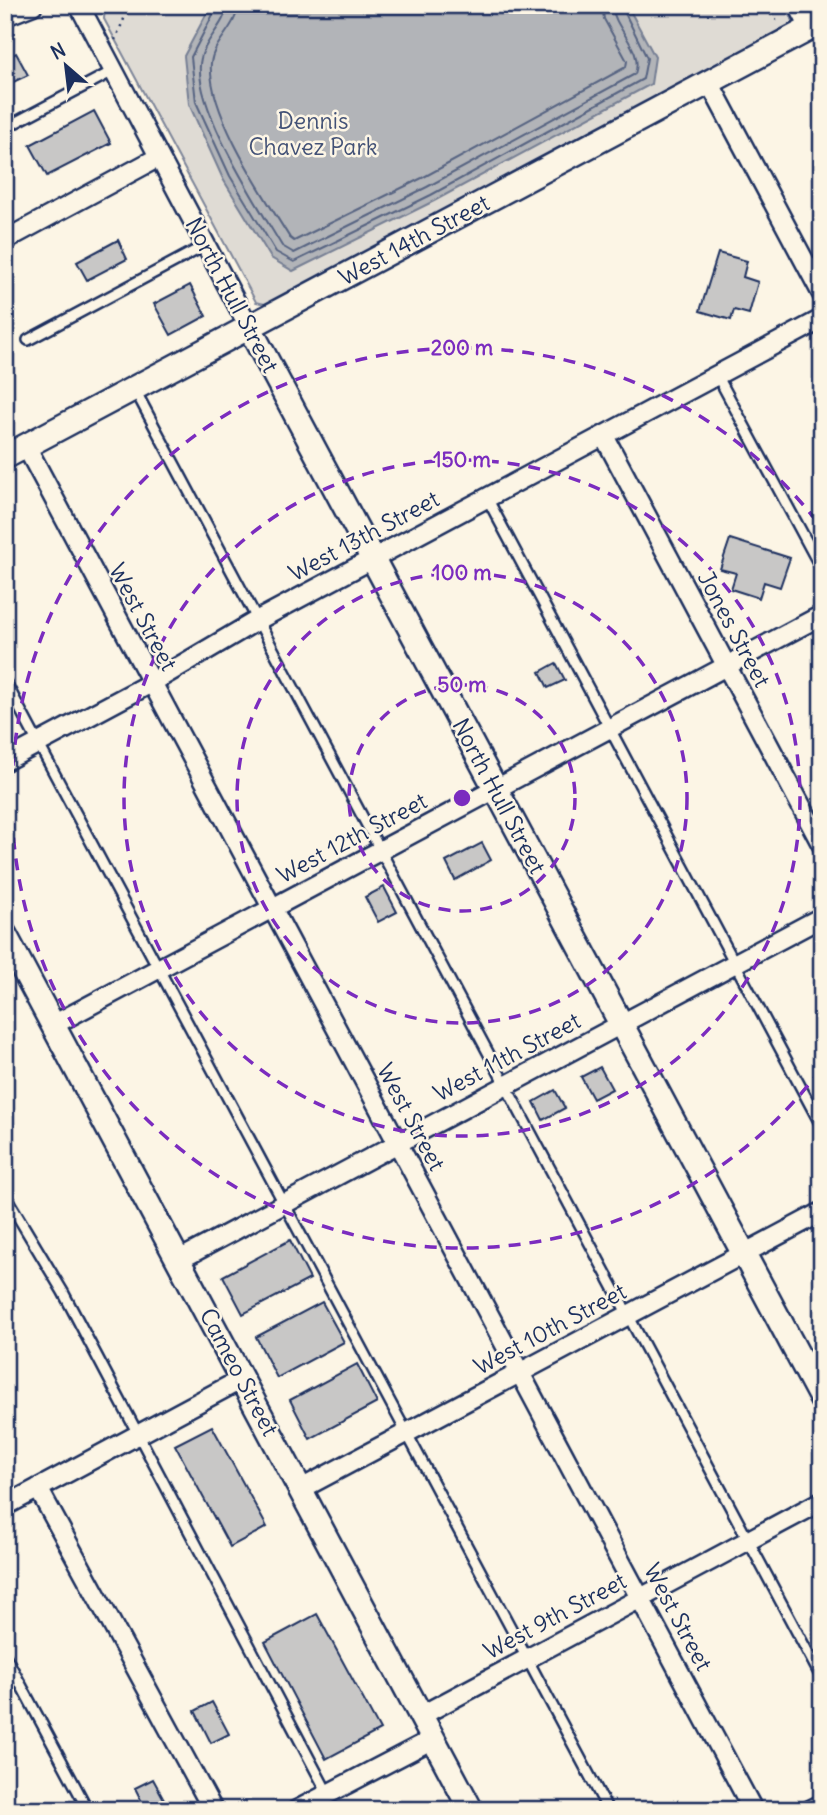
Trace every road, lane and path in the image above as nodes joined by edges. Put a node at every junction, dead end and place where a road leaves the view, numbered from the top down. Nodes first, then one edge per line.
1 (33, 5) edge
2 (79, 5) edge
3 (130, 5) edge
4 (760, 5) edge
5 (798, 5) edge
6 (5, 16) edge
7 (782, 25) dead end
8 (816, 25) edge
9 (114, 43) dead end
10 (113, 71) junction
11 (709, 82) junction
12 (5, 128) edge
13 (159, 157) junction
14 (5, 240) edge
15 (206, 245) junction
16 (822, 293) edge
17 (822, 319) edge
18 (249, 327) junction
19 (28, 340) dead end
20 (717, 375) junction
21 (134, 389) junction
22 (604, 436) junction
23 (15, 452) edge
24 (486, 498) junction
25 (373, 559) junction
26 (822, 570) edge
27 (822, 615) edge
28 (256, 621) junction
29 (726, 666) junction
30 (5, 681) edge
31 (151, 683) junction
32 (609, 729) junction
33 (38, 743) junction
34 (5, 761) edge
35 (496, 789) junction
36 (822, 845) edge
37 (380, 851) junction
38 (272, 909) junction
39 (822, 917) edge
40 (5, 935) edge
41 (735, 963) junction
42 (160, 968) junction
43 (621, 1024) junction
44 (53, 1025) junction
45 (505, 1086) junction
46 (822, 1127) edge
47 (398, 1143) junction
48 (5, 1195) edge
49 (285, 1203) junction
50 (822, 1212) edge
51 (744, 1253) junction
52 (179, 1260) junction
53 (628, 1315) junction
54 (520, 1373) junction
55 (242, 1379) junction
56 (822, 1400) edge
57 (407, 1433) junction
58 (138, 1435) junction
59 (38, 1488) junction
60 (301, 1489) junction
61 (822, 1502) edge
62 (5, 1506) edge
63 (748, 1541) junction
64 (640, 1598) junction
65 (5, 1655) edge
66 (528, 1658) junction
67 (822, 1679) edge
68 (422, 1715) junction
69 (433, 1739) junction
70 (328, 1794) junction
71 (822, 1804) edge
72 (88, 1810) edge
73 (213, 1810) edge
74 (297, 1810) edge
75 (471, 1810) edge
76 (608, 1810) edge
77 (753, 1810) edge
78 (810, 1810) edge

1 - 6 street
2 - 10 street, North Hull Street
3 - 9 path
4 - 7 path
5 - 8 street
8 - 11 street, West 14th Street
10 - 12 lane
10 - 13 street, North Hull Street
11 - 16 street
11 - 18 street, West 14th Street
13 - 14 street
13 - 15 street, North Hull Street
15 - 18 street, North Hull Street
15 - 19 lane
17 - 20 street, West 13th Street
18 - 21 street, West 14th Street
18 - 25 street, North Hull Street
20 - 22 street, West 13th Street
20 - 26 lane
21 - 23 street, West 14th Street
21 - 28 lane
22 - 24 street, West 13th Street
22 - 29 street, Jones Street
23 - 31 street, West Street
24 - 25 street, West 13th Street
24 - 32 lane
25 - 28 street, West 13th Street
25 - 35 street, North Hull Street
27 - 29 street, West 12th Street
28 - 31 street, West 13th Street
28 - 37 lane
29 - 32 street, West 12th Street
29 - 36 street, Jones Street
30 - 33 lane
31 - 33 street, West 13th Street
31 - 38 street, West Street
32 - 35 street, West 12th Street
32 - 41 lane
33 - 34 street, West 13th Street
33 - 42 lane
35 - 37 street, West 12th Street
35 - 43 street, North Hull Street
37 - 38 street, West 12th Street
37 - 45 lane
38 - 42 street, West 12th Street
38 - 47 street, West Street
39 - 41 street, West 11th Street
40 - 44 street, Cameo Street
41 - 43 street, West 11th Street
41 - 46 lane
42 - 44 street, West 12th Street
42 - 49 lane
43 - 45 street, West 11th Street
43 - 51 street, North Hull Street
44 - 52 street, Cameo Street
45 - 47 street, West 11th Street
45 - 53 lane
47 - 49 street, West 11th Street
47 - 54 street, West Street
48 - 58 lane
49 - 52 street, West 11th Street
49 - 57 lane
50 - 51 street, West 10th Street
51 - 53 street, West 10th Street
51 - 56 street, North Hull Street
52 - 55 street, Cameo Street
53 - 54 street, West 10th Street
53 - 63 lane
54 - 57 street, West 10th Street
54 - 64 street, West Street
55 - 58 street
55 - 60 street, Cameo Street
57 - 60 street, West 10th Street
57 - 66 lane
58 - 59 street
58 - 70 lane
59 - 62 street
59 - 73 street
60 - 68 street, Cameo Street
61 - 63 street, West 9th Street
63 - 64 street, West 9th Street
63 - 67 lane
64 - 66 street, West 9th Street
64 - 77 street, West Street
65 - 72 lane
66 - 68 street, West 9th Street
66 - 76 lane
68 - 69 street, Cameo Street
69 - 70 street
69 - 75 street, Cameo Street
70 - 74 street
71 - 78 street

